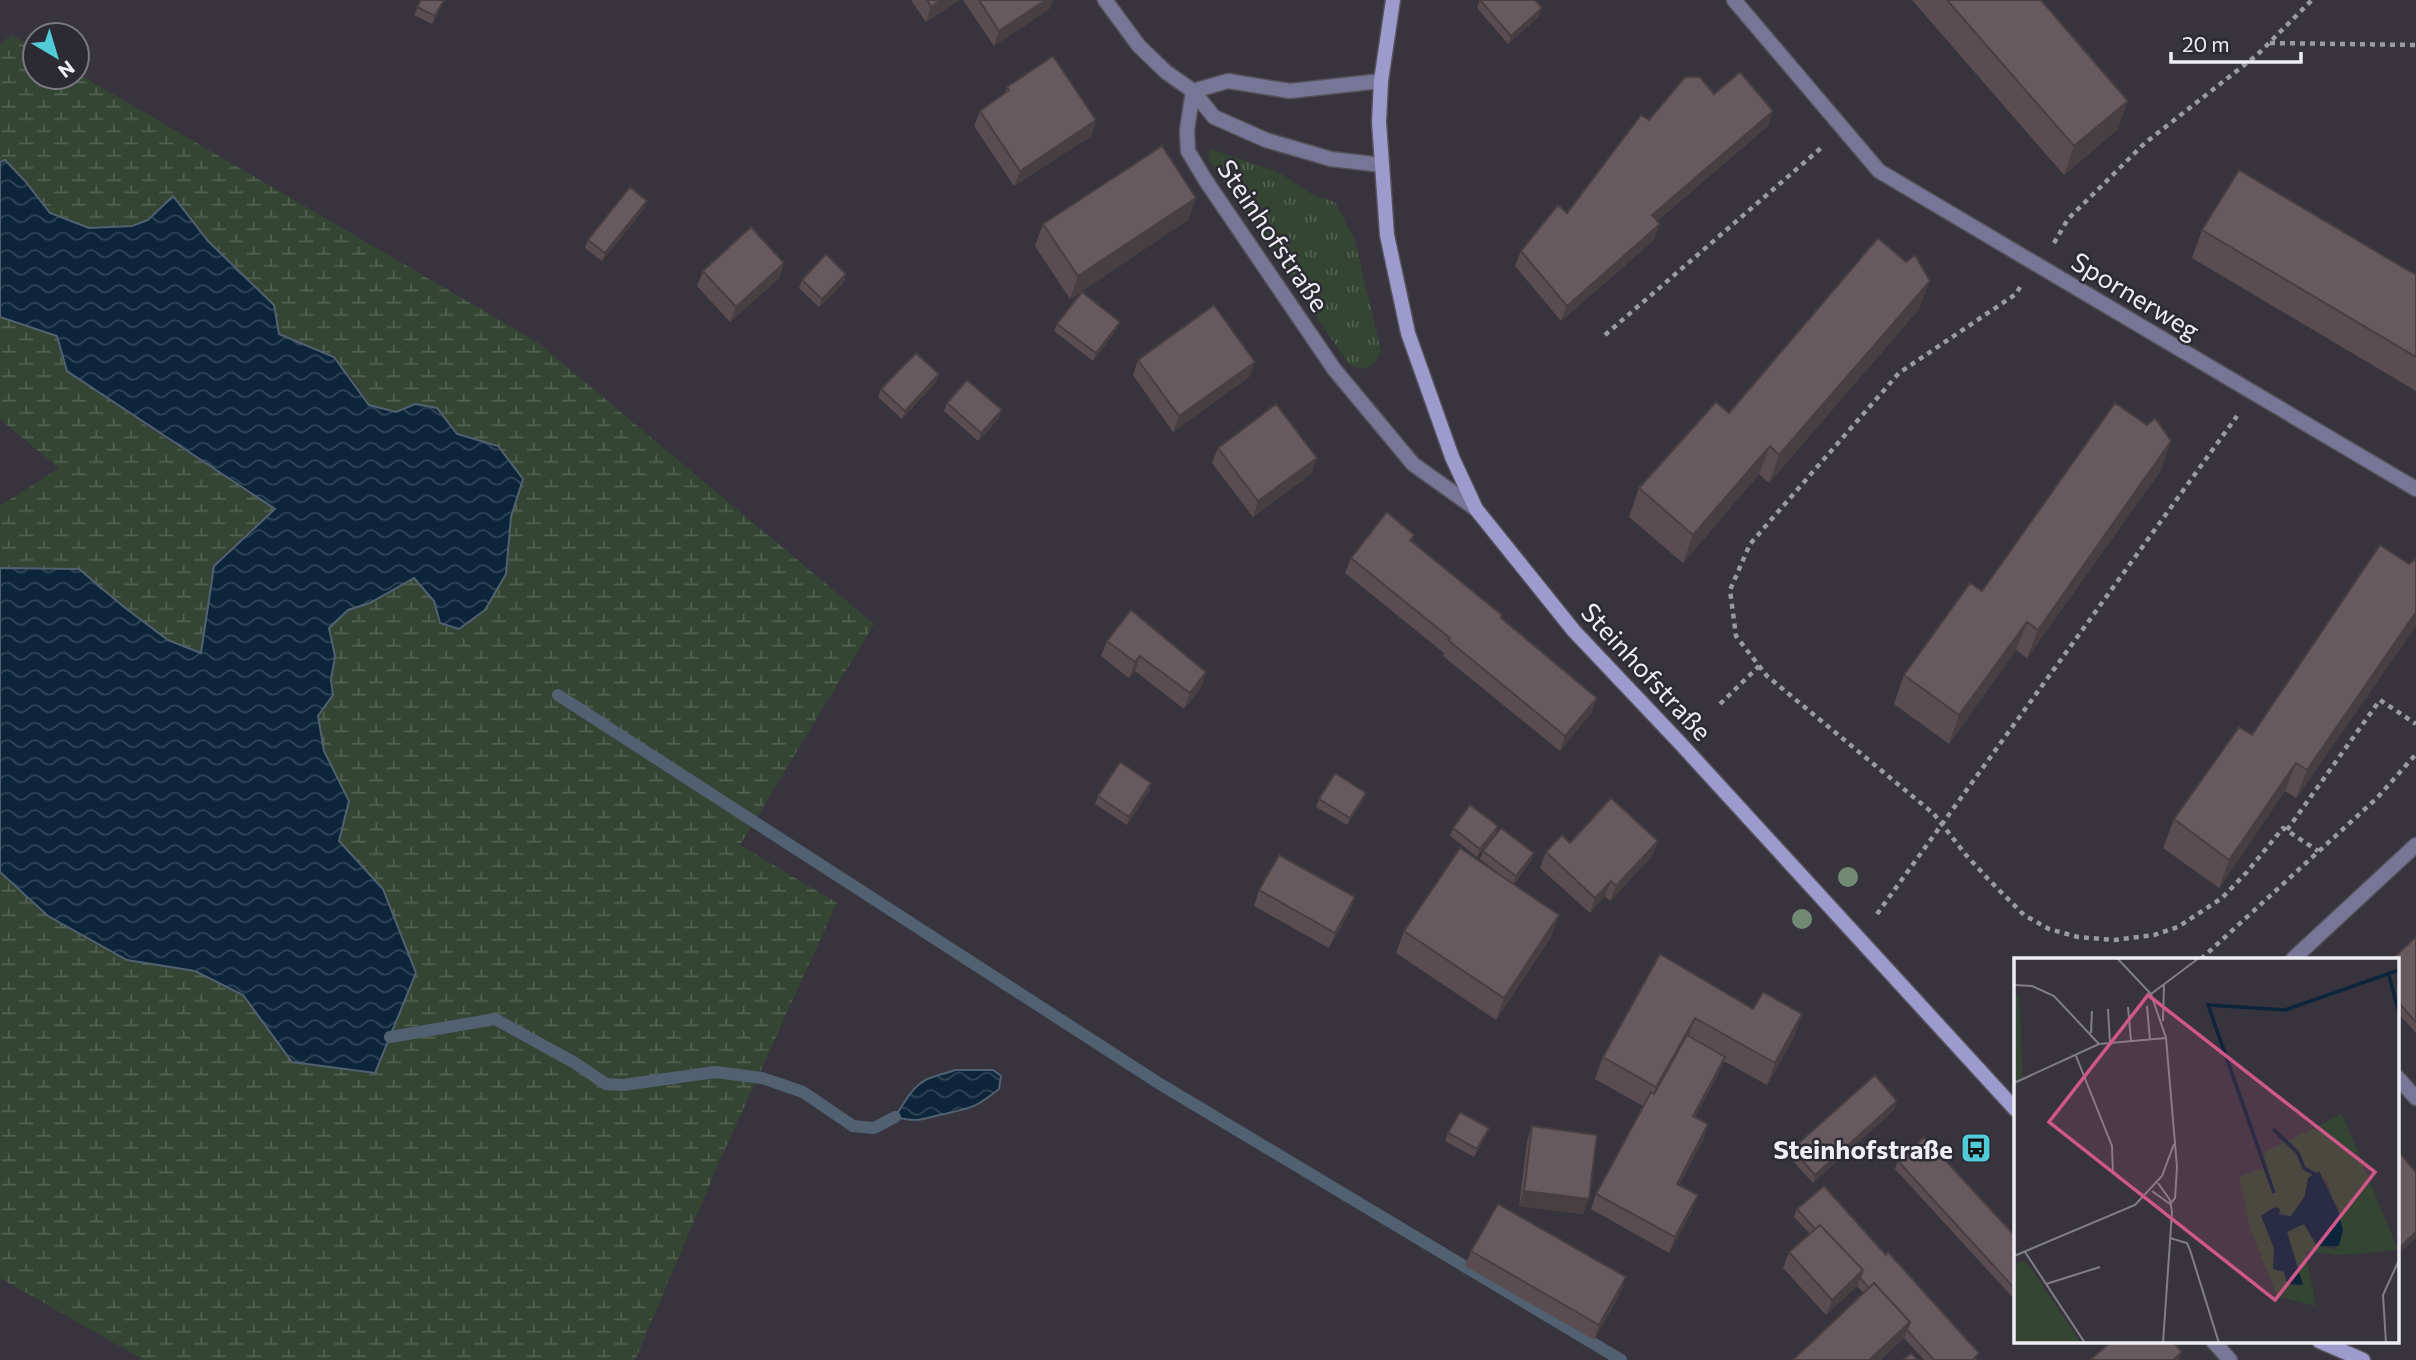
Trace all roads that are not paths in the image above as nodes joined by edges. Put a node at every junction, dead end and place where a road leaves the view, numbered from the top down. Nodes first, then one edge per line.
1 (1105, 0) edge
2 (1392, 0) edge
3 (1734, 0) edge
4 (1381, 81) junction
5 (1194, 91) junction
6 (1382, 164) junction
7 (2416, 489) edge
8 (1476, 509) junction
9 (2416, 845) edge
10 (2294, 958) edge
11 (2398, 1078) edge
12 (2416, 1098) edge
13 (2014, 1108) edge
14 (2214, 1342) edge
15 (2321, 1342) edge
16 (2230, 1360) edge
17 (2362, 1360) edge

1 - 5 street, Steinhofstraße
2 - 4 street, Steinhofstraße
3 - 7 street, Spornerweg
4 - 5 street
4 - 6 street, Steinhofstraße
5 - 6 street, Steinhofstraße
5 - 8 street, Steinhofstraße
6 - 8 street, Steinhofstraße
8 - 13 street, Steinhofstraße
9 - 10 street
11 - 12 street
14 - 16 street
15 - 17 street

